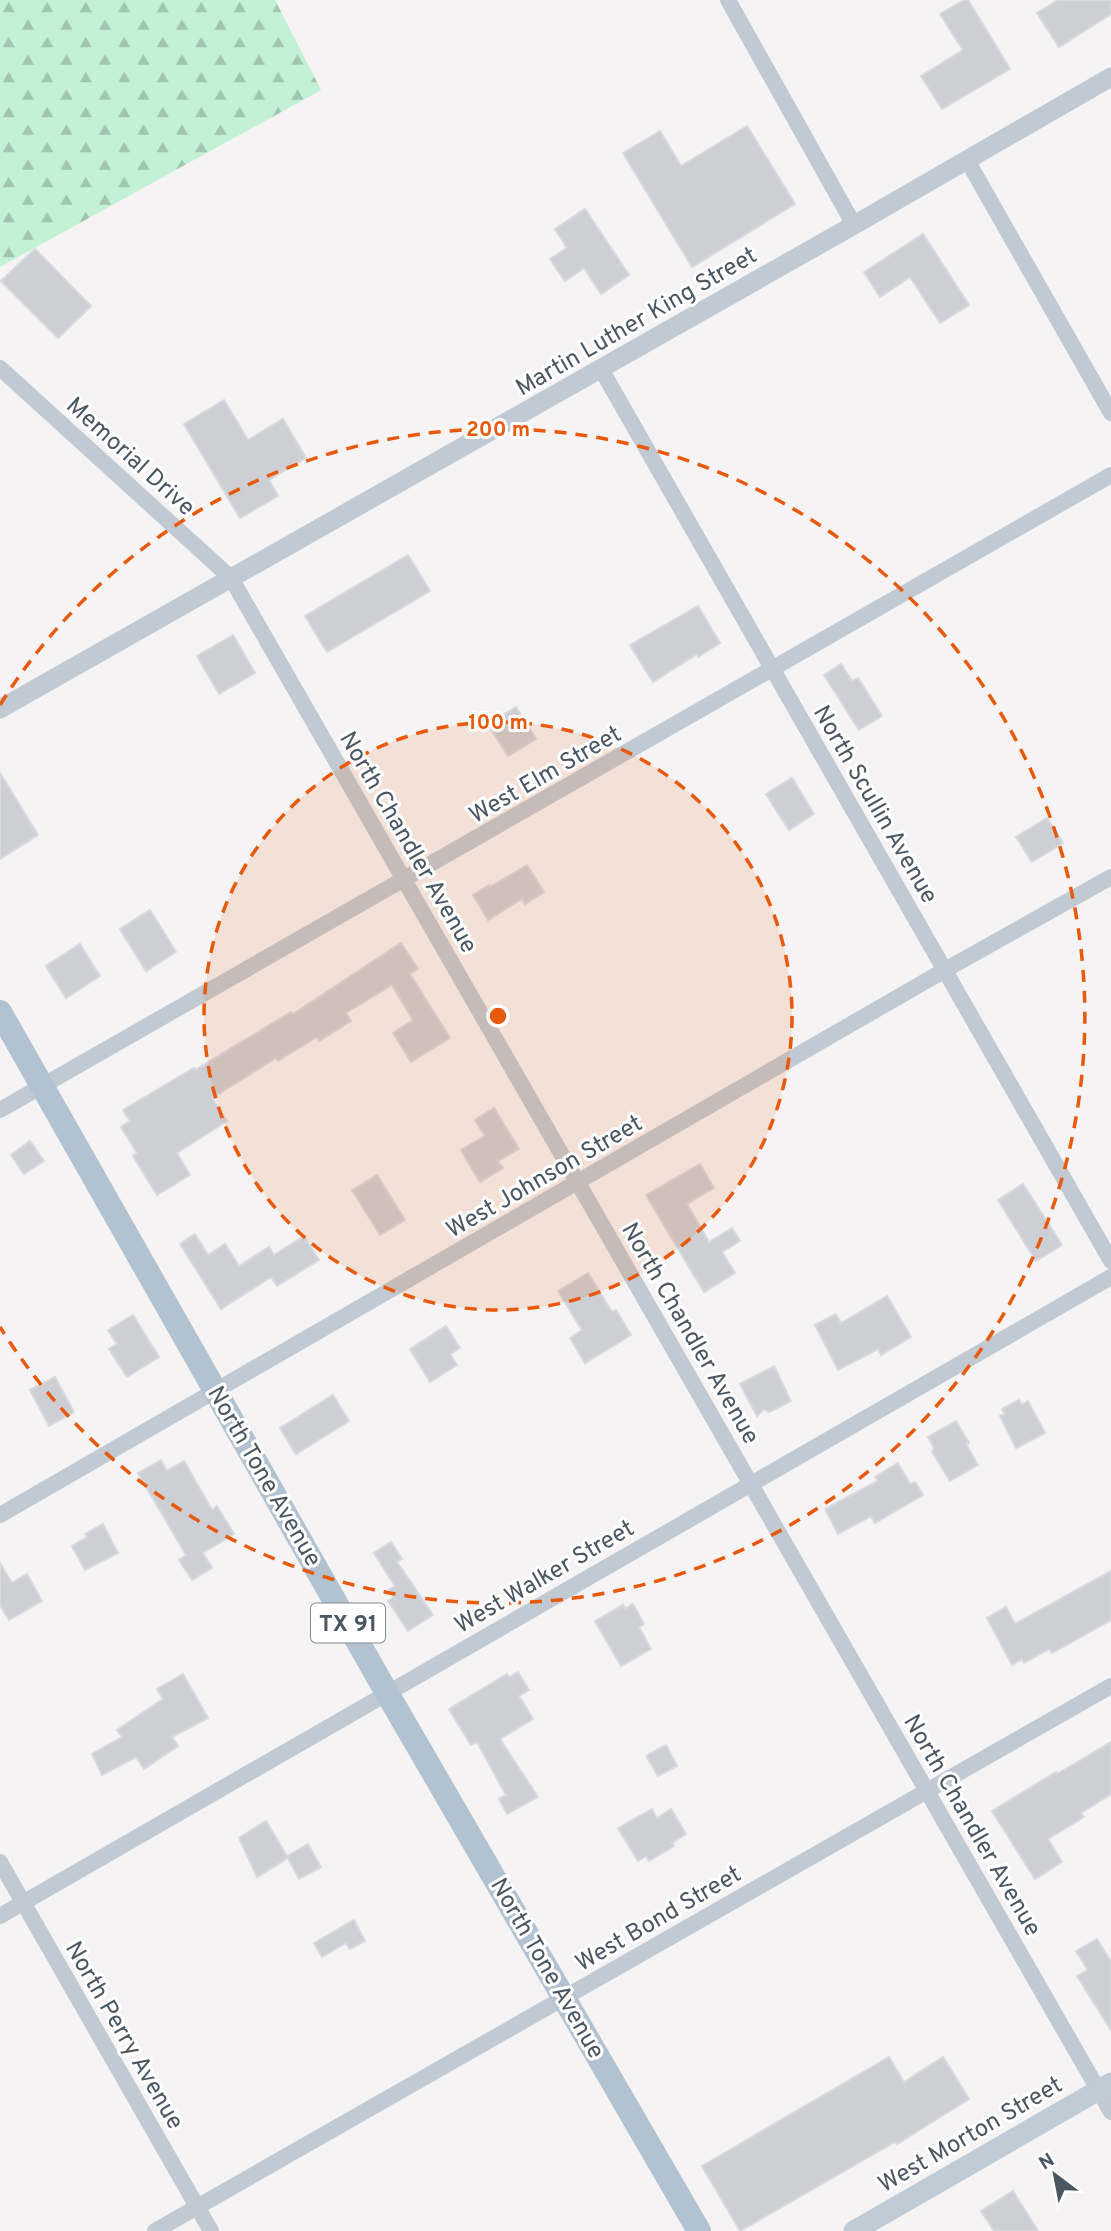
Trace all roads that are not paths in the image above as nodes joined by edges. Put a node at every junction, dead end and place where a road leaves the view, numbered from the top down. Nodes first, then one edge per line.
1 (728, 0) edge
2 (1111, 77) edge
3 (967, 160) junction
4 (854, 225) junction
5 (0, 368) edge
6 (601, 369) junction
7 (1111, 413) edge
8 (1111, 475) edge
9 (231, 578) junction
10 (773, 670) junction
11 (0, 709) edge
12 (1111, 877) edge
13 (404, 880) junction
14 (945, 970) junction
15 (0, 1012) edge
16 (43, 1086) junction
17 (0, 1110) edge
18 (578, 1183) junction
19 (1111, 1261) edge
20 (1111, 1277) edge
21 (216, 1392) junction
22 (750, 1483) junction
23 (0, 1515) edge
24 (1111, 1686) edge
25 (387, 1692) junction
26 (927, 1791) junction
27 (0, 1862) edge
28 (23, 1903) junction
29 (0, 1916) edge
30 (565, 1997) junction
31 (1105, 2086) edge
32 (1111, 2112) edge
33 (197, 2207) junction
34 (155, 2231) edge
35 (211, 2231) edge
36 (699, 2231) edge
37 (854, 2231) edge

1 - 4 street
2 - 3 street, Martin Luther King Street
3 - 4 street, Martin Luther King Street
3 - 7 street
4 - 6 street, Martin Luther King Street
5 - 9 street, Memorial Drive
6 - 9 street, Martin Luther King Street
6 - 10 street, North Scullin Avenue
8 - 10 street, West Elm Street
9 - 11 street, Martin Luther King Street
9 - 13 street, North Chandler Avenue
10 - 13 street, West Elm Street
10 - 14 street, North Scullin Avenue
12 - 14 street, West Johnson Street
13 - 16 street, West Elm Street
13 - 18 street, North Chandler Avenue
14 - 18 street, West Johnson Street
14 - 19 street, North Scullin Avenue
15 - 16 main road, North Tone Avenue / TX 91
16 - 17 street, West Elm Street
16 - 21 main road, North Tone Avenue / TX 91
18 - 21 street, West Johnson Street
18 - 22 street, North Chandler Avenue
20 - 22 street, West Walker Street
21 - 23 street, West Johnson Street
21 - 25 main road, North Tone Avenue / TX 91
22 - 25 street, West Walker Street
22 - 26 street, North Chandler Avenue
24 - 26 street, West Bond Street
25 - 28 street, West Walker Street
25 - 30 main road, North Tone Avenue / TX 91
26 - 30 street, West Bond Street
26 - 31 street, North Chandler Avenue
27 - 28 street, North Perry Avenue
28 - 29 street, West Walker Street
28 - 33 street, North Perry Avenue
30 - 33 street, West Bond Street
30 - 36 main road, North Tone Avenue / TX 91
31 - 32 street, North Chandler Avenue
31 - 37 main road, West Morton Street
33 - 34 street, West Bond Street
33 - 35 street, North Perry Avenue

